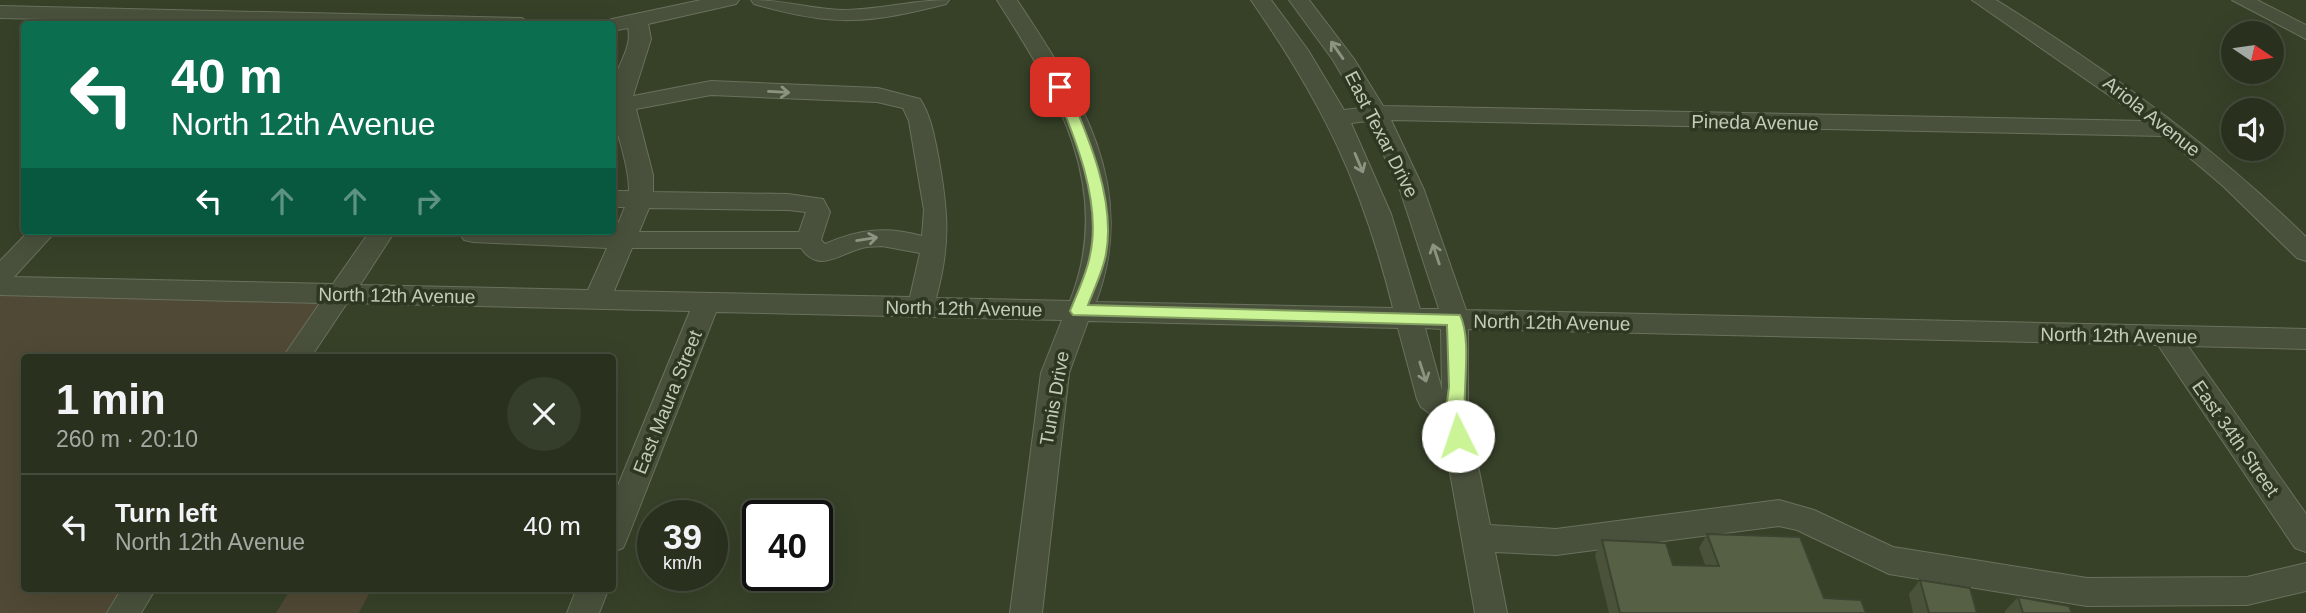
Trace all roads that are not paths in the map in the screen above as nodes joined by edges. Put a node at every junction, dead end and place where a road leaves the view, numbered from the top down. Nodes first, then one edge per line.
1 (513, 0) edge
2 (729, 0) edge
3 (761, 0) edge
4 (939, 0) edge
5 (1007, 0) edge
6 (1261, 0) edge
7 (1299, 0) edge
8 (1982, 0) edge
9 (2242, 0) edge
10 (0, 12) edge
11 (246, 21) edge
12 (518, 21) edge
13 (637, 22) junction
14 (616, 25) edge
15 (2303, 30) edge
16 (624, 104) junction
17 (1376, 113) junction
18 (1338, 117) junction
19 (2171, 129) junction
20 (616, 199) edge
21 (641, 199) junction
22 (40, 235) edge
23 (380, 235) edge
24 (497, 235) edge
25 (624, 240) junction
26 (808, 240) junction
27 (934, 248) junction
28 (2306, 252) edge
29 (0, 276) edge
30 (0, 286) edge
31 (340, 293) junction
32 (597, 299) junction
33 (706, 303) junction
34 (920, 307) junction
35 (1078, 311) junction
36 (1406, 318) junction
37 (1455, 320) junction
38 (2166, 336) junction
39 (2306, 339) edge
40 (299, 354) edge
41 (1454, 417) junction
42 (616, 529) edge
43 (1479, 538) junction
44 (2306, 539) edge
45 (2306, 577) edge
46 (137, 592) edge
47 (591, 592) edge
48 (123, 613) edge
49 (583, 613) edge
50 (1026, 613) edge
51 (1492, 613) edge

1 - 12 street
2 - 13 street
3 - 4 street
5 - 35 street, Tunis Drive
6 - 18 street, East Texar Drive
17 -> 7 street, East Texar Drive
8 - 19 street, Ariola Avenue
9 - 15 street
10 - 11 street
13 - 14 street
13 - 16 street
16 - 21 street
16 -> 27 street
17 - 18 street, Pineda Avenue
17 - 19 street, Pineda Avenue
37 -> 17 street, East Texar Drive
18 -> 36 street, East Texar Drive
19 - 28 street, Ariola Avenue
20 - 21 street
21 - 25 street
21 - 26 street
22 - 29 street
23 - 31 street
24 - 25 street
25 - 26 street
25 - 32 street
26 -> 27 street
27 - 34 street
30 - 31 street, North 12th Avenue
31 - 32 street, North 12th Avenue
31 - 40 street
32 - 33 street, North 12th Avenue
33 - 34 street, North 12th Avenue
33 - 42 street, East Maura Street
34 - 35 street, North 12th Avenue
35 - 36 street, North 12th Avenue
35 - 50 street, Tunis Drive
36 - 37 street, North 12th Avenue
36 -> 41 street, East Texar Drive
37 - 38 street, North 12th Avenue
37 - 41 street, East Texar Drive
38 - 39 street, North 12th Avenue
38 - 44 street, East 34th Street
41 - 43 street
43 - 45 street
43 - 51 street
46 - 48 street
47 - 49 street

